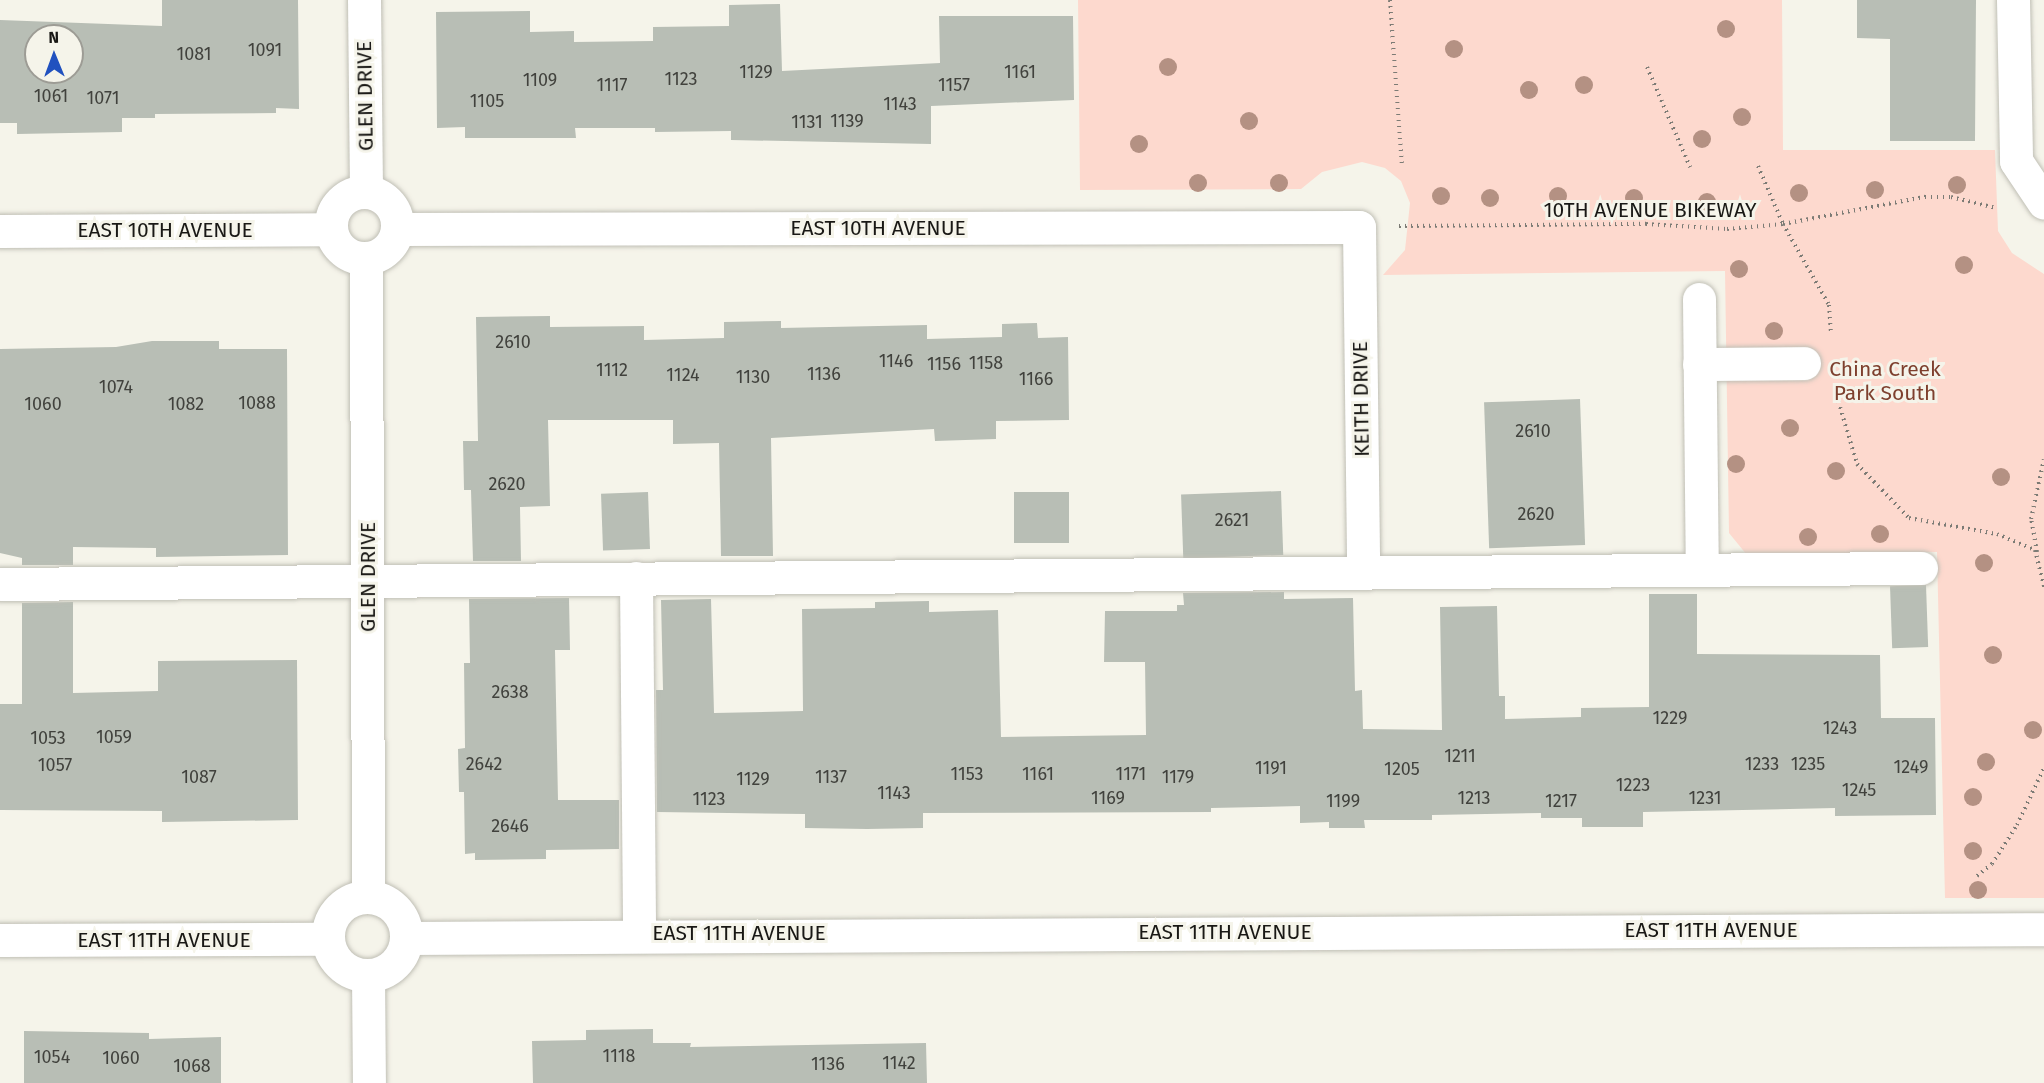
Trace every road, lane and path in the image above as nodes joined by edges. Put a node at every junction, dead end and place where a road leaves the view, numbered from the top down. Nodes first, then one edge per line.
1 (364, 0) edge
2 (1390, 0) edge
3 (2013, 0) edge
4 (1647, 67) dead end
5 (1758, 166) dead end
6 (1402, 167) dead end
7 (1690, 167) dead end
8 (366, 192) junction
9 (2044, 203) edge
10 (2002, 209) dead end
11 (1783, 224) junction
12 (1359, 227) junction
13 (331, 229) junction
14 (397, 230) junction
15 (0, 231) edge
16 (366, 258) junction
17 (1699, 299) dead end
18 (1831, 339) dead end
19 (1804, 363) dead end
20 (1700, 364) junction
21 (1834, 381) dead end
22 (2044, 459) edge
23 (1921, 568) dead end
24 (1702, 569) junction
25 (1363, 572) junction
26 (636, 578) junction
27 (2043, 580) edge
28 (368, 581) junction
29 (0, 584) edge
30 (2044, 587) edge
31 (2044, 768) edge
32 (1977, 876) dead end
33 (368, 896) junction
34 (2044, 929) edge
35 (639, 934) junction
36 (406, 938) junction
37 (327, 939) junction
38 (0, 940) edge
39 (368, 975) junction
40 (369, 1083) edge

1 - 8 street, GLEN DRIVE
2 - 6 path
3 - 9 street
4 - 7 path
5 - 11 path
8 - 13 street
8 - 14 street
10 - 11 path, 10TH AVENUE BIKEWAY
11 - 12 path, 10TH AVENUE BIKEWAY
11 - 18 path
12 - 14 street, EAST 10TH AVENUE
12 - 25 street, KEITH DRIVE
13 - 15 street, EAST 10TH AVENUE
13 - 16 street
14 - 16 street
16 - 28 street, GLEN DRIVE
17 - 20 street
19 - 20 street
20 - 24 street
21 - 27 path
22 - 27 path
23 - 24 street
24 - 25 street
25 - 26 street
26 - 28 street
26 - 35 street
27 - 30 path
28 - 29 street
28 - 33 street, GLEN DRIVE
31 - 32 path
33 - 36 street
33 - 37 street
34 - 35 street, EAST 11TH AVENUE
35 - 36 street, EAST 11TH AVENUE
36 - 39 street
37 - 38 street, EAST 11TH AVENUE
37 - 39 street
39 - 40 street

